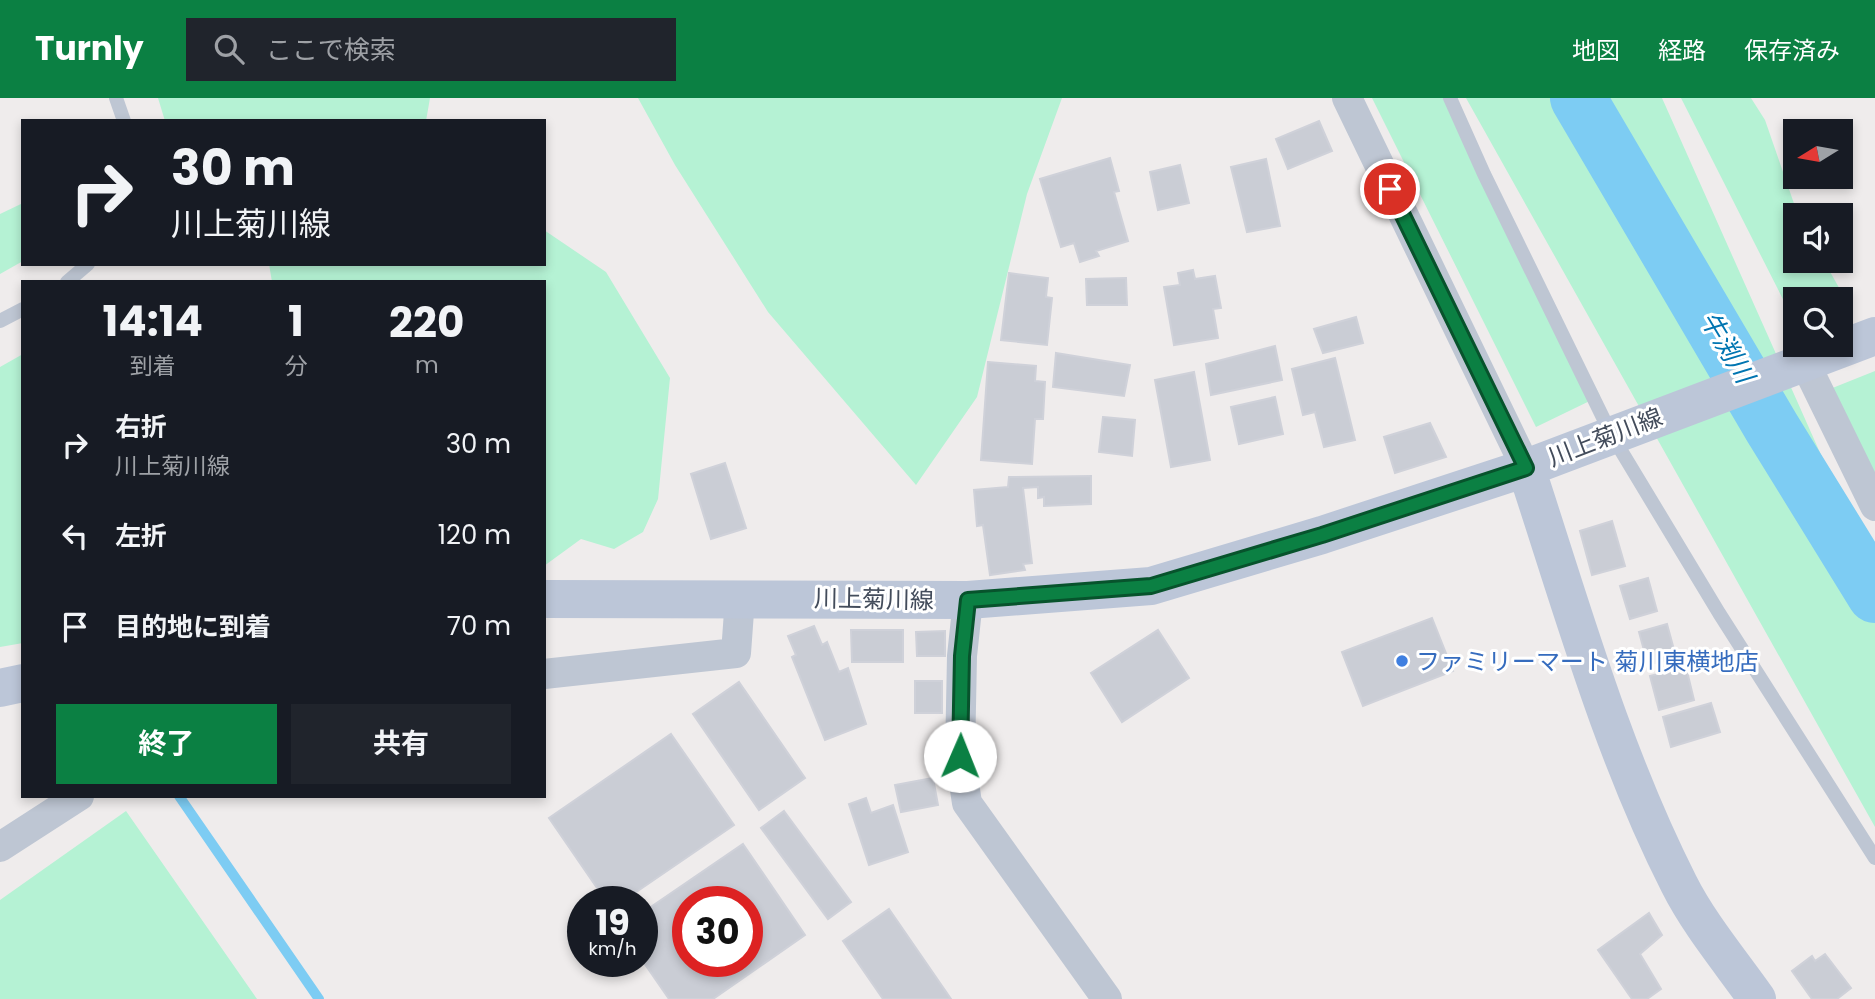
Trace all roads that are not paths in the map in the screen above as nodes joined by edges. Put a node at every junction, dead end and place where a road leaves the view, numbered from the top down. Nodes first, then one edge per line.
1 (116, 98) edge
2 (1347, 98) edge
3 (1450, 98) edge
4 (123, 119) edge
5 (86, 266) edge
6 (69, 280) edge
7 (21, 310) edge
8 (0, 321) edge
9 (1875, 335) edge
10 (1796, 364) junction
11 (1616, 432) junction
12 (1526, 468) junction
13 (1875, 506) edge
14 (740, 598) junction
15 (546, 599) edge
16 (968, 600) junction
17 (546, 674) edge
18 (21, 683) edge
19 (0, 688) edge
20 (76, 798) edge
21 (0, 847) edge
22 (1875, 858) edge
23 (1107, 999) edge
24 (1757, 999) edge

1 - 4 lane
2 - 12 street
3 - 11 lane
5 - 6 lane
7 - 8 lane
9 - 10 main road, 川上菊川線
10 - 11 main road, 川上菊川線
10 - 13 street
11 - 12 main road, 川上菊川線
11 - 22 lane
12 - 16 main road, 川上菊川線
12 - 24 main road
14 - 15 main road, 川上菊川線
14 - 16 main road, 川上菊川線
14 - 17 street
16 - 23 street
18 - 19 main road
20 - 21 street

